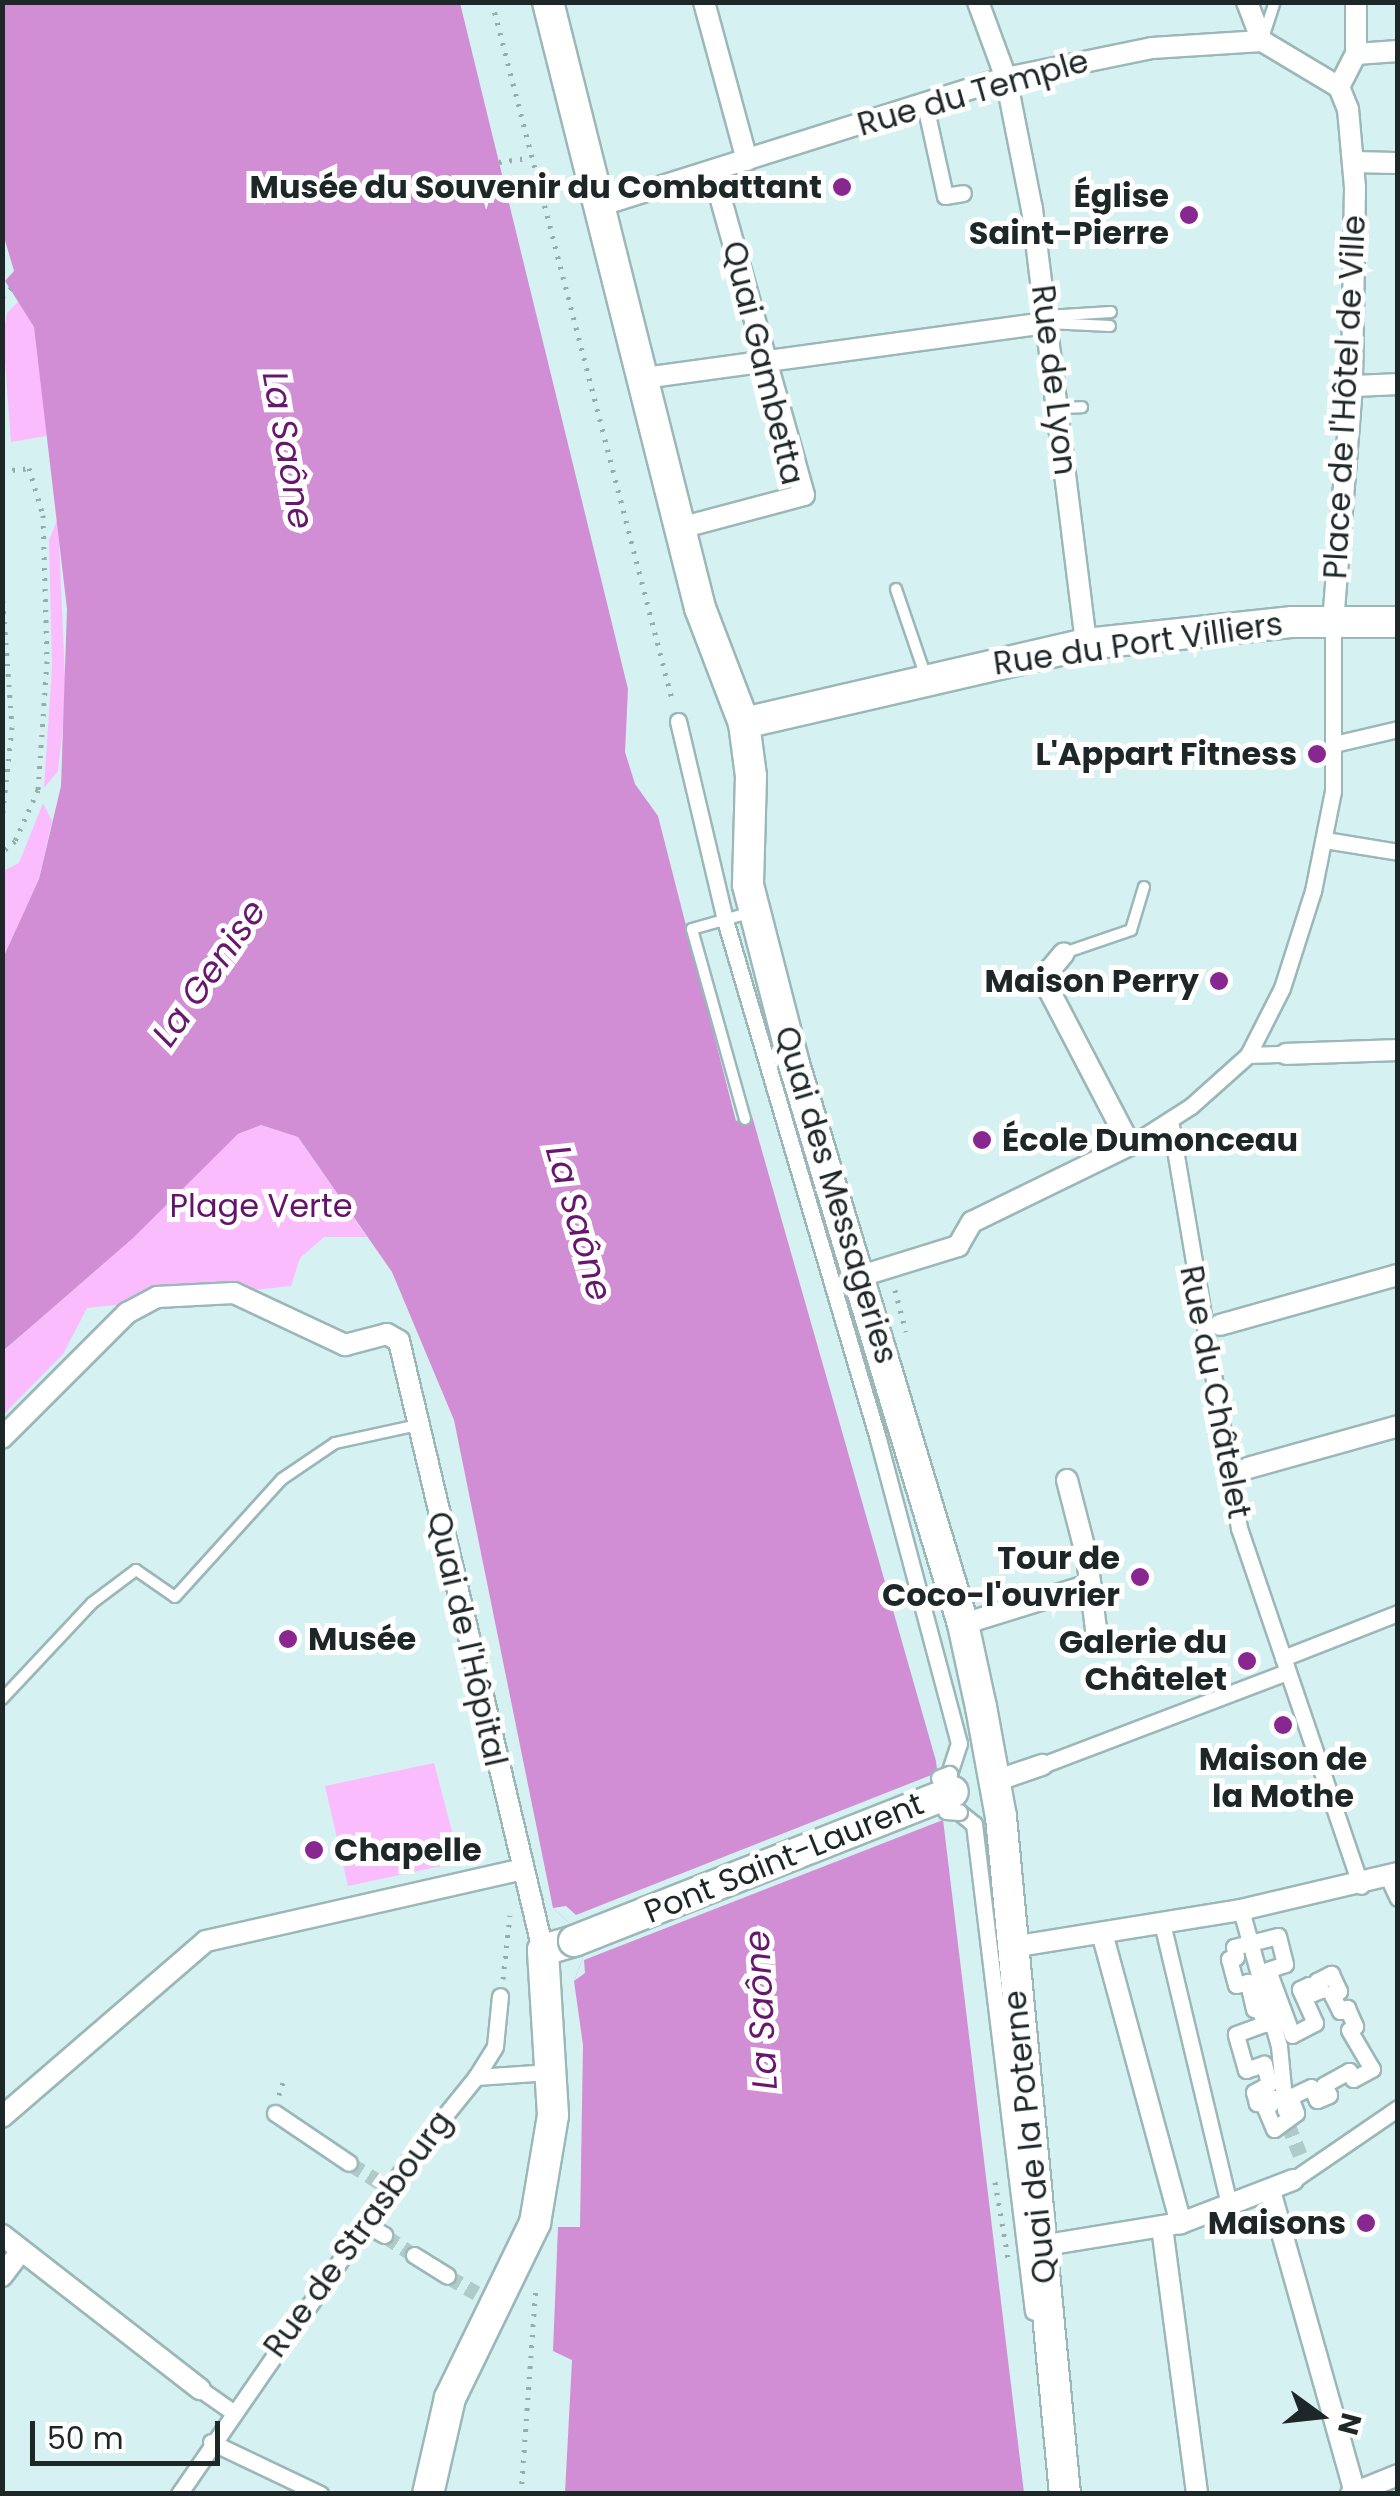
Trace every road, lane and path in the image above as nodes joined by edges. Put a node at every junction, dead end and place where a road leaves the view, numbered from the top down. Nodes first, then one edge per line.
1 (492, 2) edge
2 (548, 2) edge
3 (704, 2) edge
4 (978, 2) edge
5 (1247, 2) edge
6 (1275, 2) edge
7 (1356, 2) edge
8 (1262, 41) junction
9 (1398, 51) edge
10 (1356, 54) junction
11 (1006, 78) junction
12 (1340, 87) junction
13 (925, 105) junction
14 (529, 158) junction
15 (747, 160) junction
16 (499, 162) dead end
17 (1353, 162) junction
18 (1398, 163) edge
19 (713, 171) junction
20 (963, 193) dead end
21 (602, 205) junction
22 (10, 288) dead end
23 (2, 297) edge
24 (1112, 312) dead end
25 (1048, 319) junction
26 (1110, 326) dead end
27 (767, 364) junction
28 (644, 378) junction
29 (1398, 384) edge
30 (1352, 386) junction
31 (1082, 407) dead end
32 (1058, 408) junction
33 (2, 471) edge
34 (680, 528) junction
35 (896, 589) dead end
36 (2, 590) edge
37 (1333, 620) junction
38 (1398, 622) edge
39 (1086, 644) junction
40 (926, 677) junction
41 (678, 720) joint
42 (744, 723) junction
43 (1398, 729) edge
44 (1334, 744) junction
45 (2, 821) edge
46 (1325, 840) junction
47 (2, 852) edge
48 (1398, 852) edge
49 (1144, 887) dead end
50 (740, 916) junction
51 (1064, 953) joint
52 (1398, 1050) edge
53 (1286, 1054) joint
54 (1248, 1056) junction
55 (745, 1119) dead end
56 (1170, 1120) junction
57 (1130, 1145) junction
58 (1398, 1275) edge
59 (861, 1276) junction
60 (1211, 1328) junction
61 (418, 1425) junction
62 (1398, 1426) edge
63 (2, 1438) edge
64 (1239, 1470) junction
65 (1067, 1480) dead end
66 (1088, 1585) junction
67 (1398, 1613) edge
68 (963, 1624) junction
69 (1098, 1645) dead end
70 (1285, 1665) junction
71 (2, 1700) edge
72 (1042, 1765) joint
73 (995, 1780) junction
74 (951, 1793) junction
75 (519, 1870) junction
76 (1393, 1875) edge
77 (1362, 1886) junction
78 (1398, 1898) edge
79 (510, 1903) dead end
80 (1241, 1910) junction
81 (1162, 1923) junction
82 (1102, 1934) junction
83 (1249, 1944) junction
84 (1012, 1947) junction
85 (543, 1950) junction
86 (500, 1996) joint
87 (550, 2072) junction
88 (476, 2077) junction
89 (1398, 2108) edge
90 (275, 2112) dead end
91 (2, 2117) edge
92 (1288, 2122) junction
93 (349, 2163) tunnel mouth
94 (1300, 2168) joint
95 (1271, 2194) junction
96 (1230, 2208) junction
97 (367, 2224) junction
98 (1172, 2225) junction
99 (2, 2234) edge
100 (384, 2235) tunnel mouth
101 (1040, 2246) junction
102 (21, 2251) junction
103 (414, 2255) tunnel mouth
104 (2, 2276) edge
105 (447, 2276) tunnel mouth
106 (521, 2321) dead end
107 (534, 2327) dead end
108 (200, 2389) joint
109 (232, 2411) junction
110 (211, 2442) junction
111 (1398, 2475) edge
112 (1353, 2493) edge
113 (179, 2494) edge
114 (320, 2494) edge
115 (428, 2494) edge
116 (1056, 2494) edge
117 (1065, 2494) edge
118 (1196, 2494) edge

1 - 14 path
2 - 21 main road
3 - 15 street
4 - 11 street, Rue de Lyon
5 - 8 street
6 - 8 lane
7 - 10 street
8 - 11 street, Rue du Temple
8 - 12 street
9 - 10 street
10 - 12 street
11 - 13 street, Rue du Temple
11 - 25 street, Rue de Lyon
12 - 17 street, Place de l'Hôtel de Ville
13 - 15 street, Rue du Temple
13 - 20 street
14 - 16 path
14 - 41 path
15 - 19 street
17 - 18 street
17 - 30 street, Place de l'Hôtel de Ville
19 - 21 street
19 - 27 street, Quai Gambetta
21 - 28 main road
22 - 23 path
24 - 25 lane
25 - 26 lane
25 - 27 street
25 - 32 street, Rue de Lyon
27 - 28 street
27 - 34 street, Quai Gambetta
28 - 34 main road
29 - 30 street
30 - 37 street, Place de l'Hôtel de Ville
31 - 32 lane
32 - 39 street, Rue de Lyon
33 - 47 path
34 - 42 main road, Quai des Messageries
35 - 40 lane
36 - 45 path
37 - 38 main road, Rue du Port Villiers
37 - 39 main road, Rue du Port Villiers
37 - 44 street
39 - 40 main road, Rue du Port Villiers
40 - 42 main road, Rue du Port Villiers
41 - 50 street, Quai des Messageries
42 - 50 main road, Quai des Messageries
43 - 44 street
44 - 46 street
46 - 48 street
46 - 54 street
49 - 51 lane
50 - 55 lane
50 - 59 main road, Quai des Messageries
50 - 74 street, Quai des Messageries
51 - 57 street
52 - 53 street
53 - 54 street
54 - 56 street
56 - 57 street
56 - 60 street, Rue du Châtelet
57 - 59 street
58 - 60 street
59 - 68 main road, Quai des Messageries
60 - 64 street, Rue du Châtelet
61 - 63 street, Quai de l'Hôpital
61 - 71 lane
61 - 75 street, Quai de l'Hôpital
62 - 64 street
64 - 70 street, Rue du Châtelet
65 - 66 street
66 - 68 street
66 - 69 street
67 - 70 street
68 - 73 main road, Quai des Messageries
70 - 72 street
70 - 77 street, Rue du Châtelet
72 - 73 street
73 - 74 main road, Pont Saint-Laurent
73 - 84 main road, Quai de la Poterne
74 - 85 main road, Pont Saint-Laurent, bridge
74 - 116 street, Quai de la Poterne
75 - 85 street, Quai de l'Hôpital
75 - 91 street
76 - 77 street
76 - 78 street
77 - 80 street
79 - 86 path
80 - 81 street
80 - 83 street
81 - 82 street
81 - 96 street
82 - 84 street
82 - 98 street
83 - 92 street
83 - 92 street
83 - 92 street
84 - 101 main road, Quai de la Poterne
85 - 87 main road
86 - 88 street, Rue de Strasbourg
87 - 88 street, Rue de Strasbourg
87 - 115 main road
88 - 97 street, Rue de Strasbourg
89 - 94 street
90 - 93 street
94 - 95 street
95 - 96 street
95 - 112 street
96 - 98 street
97 - 100 street
97 - 109 street, Rue de Strasbourg
98 - 101 street
98 - 118 street
99 - 102 street
101 - 117 main road, Quai de la Poterne
102 - 104 street
102 - 108 street
103 - 105 street
106 - 107 path
108 - 109 street
109 - 110 street, Rue de Strasbourg
110 - 113 street, Rue de Strasbourg
110 - 114 street
111 - 112 street

